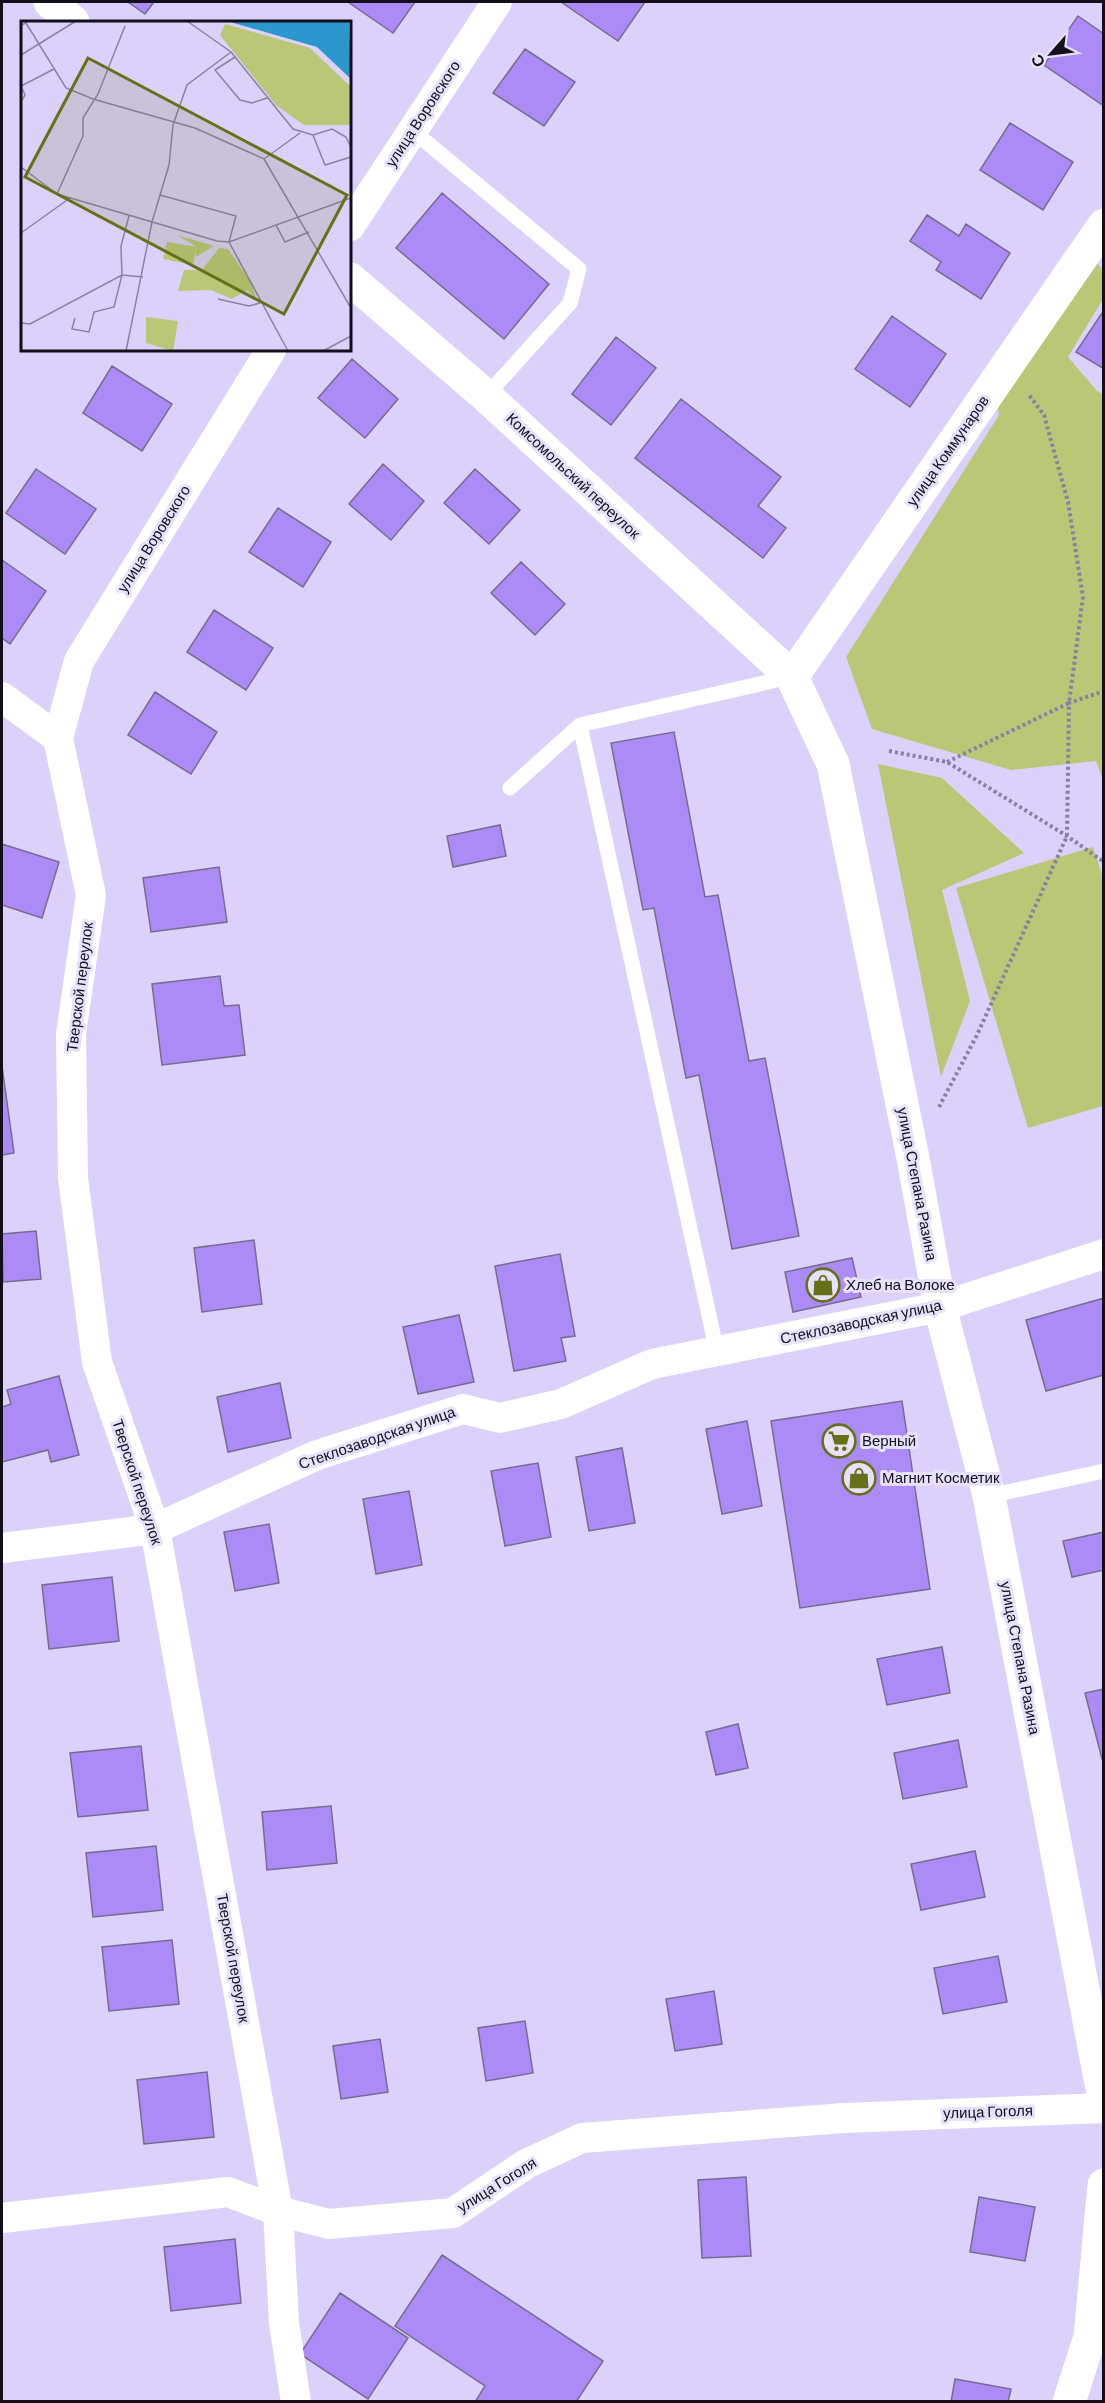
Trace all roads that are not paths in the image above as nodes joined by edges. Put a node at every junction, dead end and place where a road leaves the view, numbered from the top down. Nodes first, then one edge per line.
1 (50, 2) edge
2 (497, 2) edge
3 (72, 21) edge
4 (413, 131) junction
5 (351, 224) edge
6 (1104, 225) edge
7 (351, 280) edge
8 (270, 351) edge
9 (486, 396) junction
10 (792, 677) junction
11 (2, 697) edge
12 (580, 725) junction
13 (58, 738) junction
14 (510, 788) dead end
15 (1104, 1254) edge
16 (940, 1306) junction
17 (717, 1352) junction
18 (1104, 1471) edge
19 (989, 1497) junction
20 (156, 1530) junction
21 (2, 1548) edge
22 (1095, 1999) edge
23 (1104, 2099) edge
24 (1104, 2108) edge
25 (1104, 2185) edge
26 (278, 2211) junction
27 (2, 2218) edge
28 (296, 2402) edge
29 (1069, 2402) edge

1 - 3 street
2 - 4 street, улица Воровского
4 - 5 street, улица Воровского
4 - 9 lane
6 - 10 street, улица Коммунаров
7 - 9 street, Комсомольский переулок
8 - 13 street, улица Воровского
9 - 10 street, Комсомольский переулок
10 - 12 lane
10 - 16 street, улица Степана Разина
11 - 13 street
12 - 14 lane
12 - 17 lane
13 - 20 street, Тверской переулок
15 - 16 street, Стеклозаводская улица
16 - 17 street, Стеклозаводская улица
16 - 19 street, улица Степана Разина
17 - 20 street, Стеклозаводская улица
18 - 19 lane
19 - 22 street, улица Степана Разина
20 - 21 street, Стеклозаводская улица
20 - 26 street, Тверской переулок
22 - 23 street, улица Степана Разина
24 - 26 street, улица Гоголя
25 - 29 street
26 - 27 street, улица Гоголя
26 - 28 street, Тверской переулок

